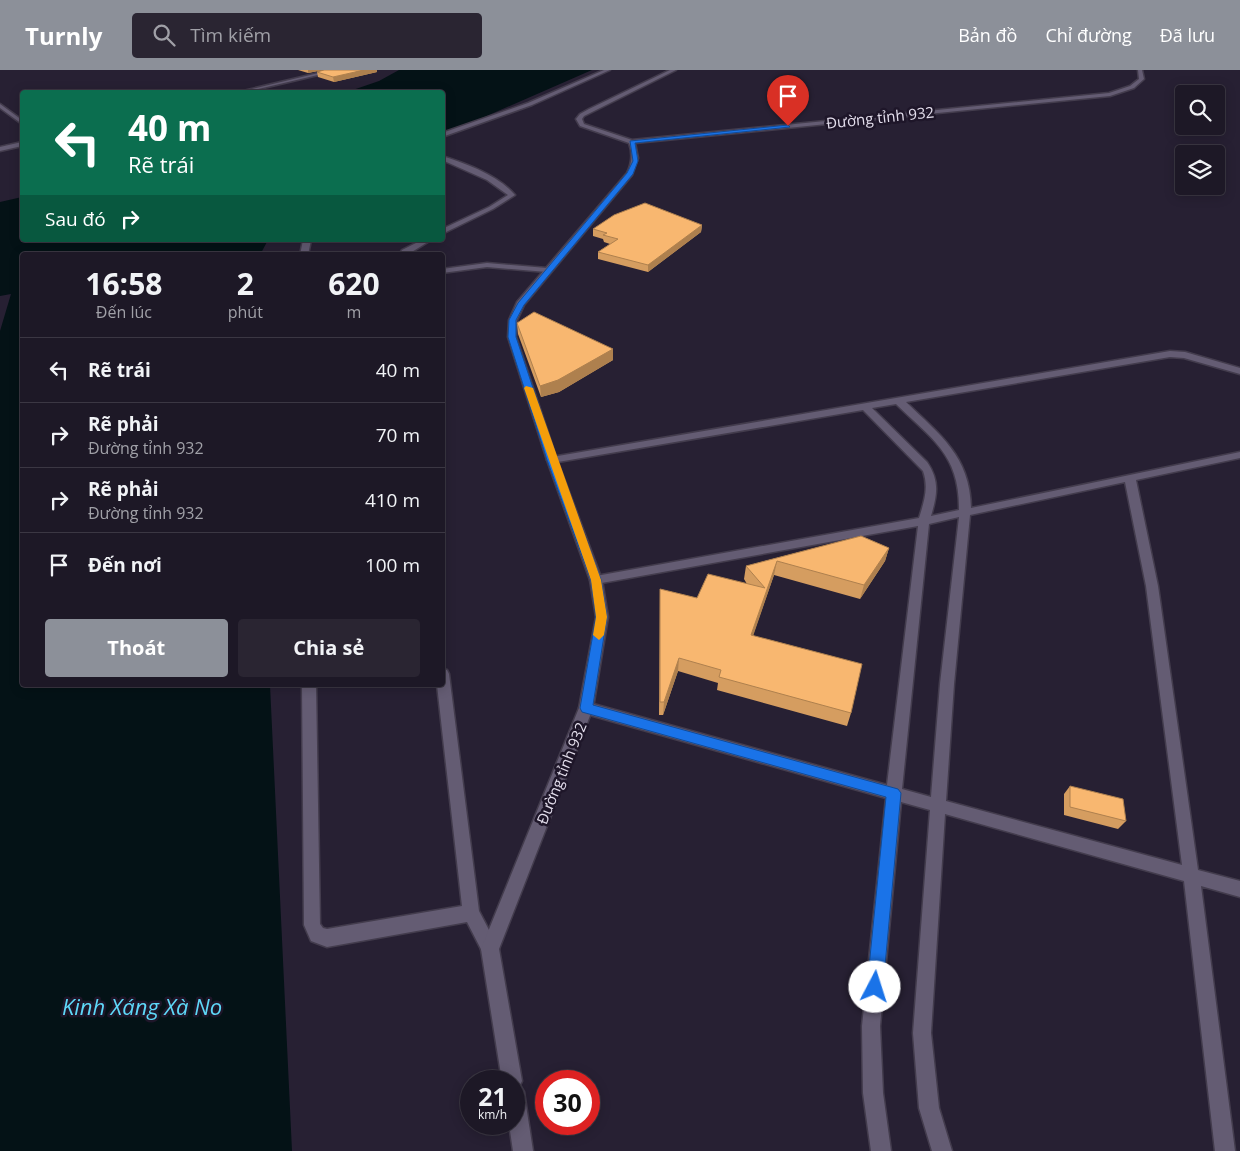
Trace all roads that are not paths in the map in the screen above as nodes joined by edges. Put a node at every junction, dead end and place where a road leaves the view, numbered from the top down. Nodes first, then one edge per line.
1 (337, 70) edge
2 (608, 70) edge
3 (674, 70) edge
4 (1140, 70) edge
5 (251, 90) edge
6 (0, 106) edge
7 (20, 121) edge
8 (445, 134) edge
9 (632, 142) junction
10 (20, 144) edge
11 (0, 149) edge
12 (445, 159) edge
13 (445, 230) edge
14 (424, 242) edge
15 (406, 252) edge
16 (547, 270) junction
17 (445, 271) edge
18 (1240, 371) edge
19 (898, 400) junction
20 (865, 406) junction
21 (1240, 455) edge
22 (552, 460) junction
23 (1130, 479) junction
24 (965, 513) junction
25 (924, 521) junction
26 (596, 580) junction
27 (309, 687) edge
28 (444, 687) edge
29 (586, 708) junction
30 (894, 793) junction
31 (937, 805) junction
32 (1191, 875) junction
33 (1240, 889) edge
34 (471, 913) junction
35 (490, 949) junction
36 (510, 1070) edge
37 (521, 1135) edge
38 (523, 1151) edge
39 (881, 1151) edge
40 (942, 1151) edge
41 (1225, 1151) edge

1 - 5 street
2 - 8 street
3 - 9 street
4 - 9 street, Đường tỉnh 932
6 - 7 street
9 - 16 street, Đường tỉnh 932
10 - 11 street
12 - 13 street
14 - 15 street
16 - 17 street
16 - 22 street, Đường tỉnh 932
18 - 19 street
19 - 20 street
19 - 24 street
20 - 22 street
20 - 25 street
21 - 23 street
22 - 26 street, Đường tỉnh 932
23 - 24 street
23 - 32 street
24 - 25 street
24 - 31 street
25 - 26 street
25 - 30 street
26 - 29 street, Đường tỉnh 932
27 - 34 street
28 - 34 street
29 - 30 street
29 - 35 street, Đường tỉnh 932
30 - 31 street
30 - 39 street
31 - 32 street
31 - 40 street
32 - 33 street
32 - 41 street
34 - 35 street
35 - 36 street
37 - 38 street

